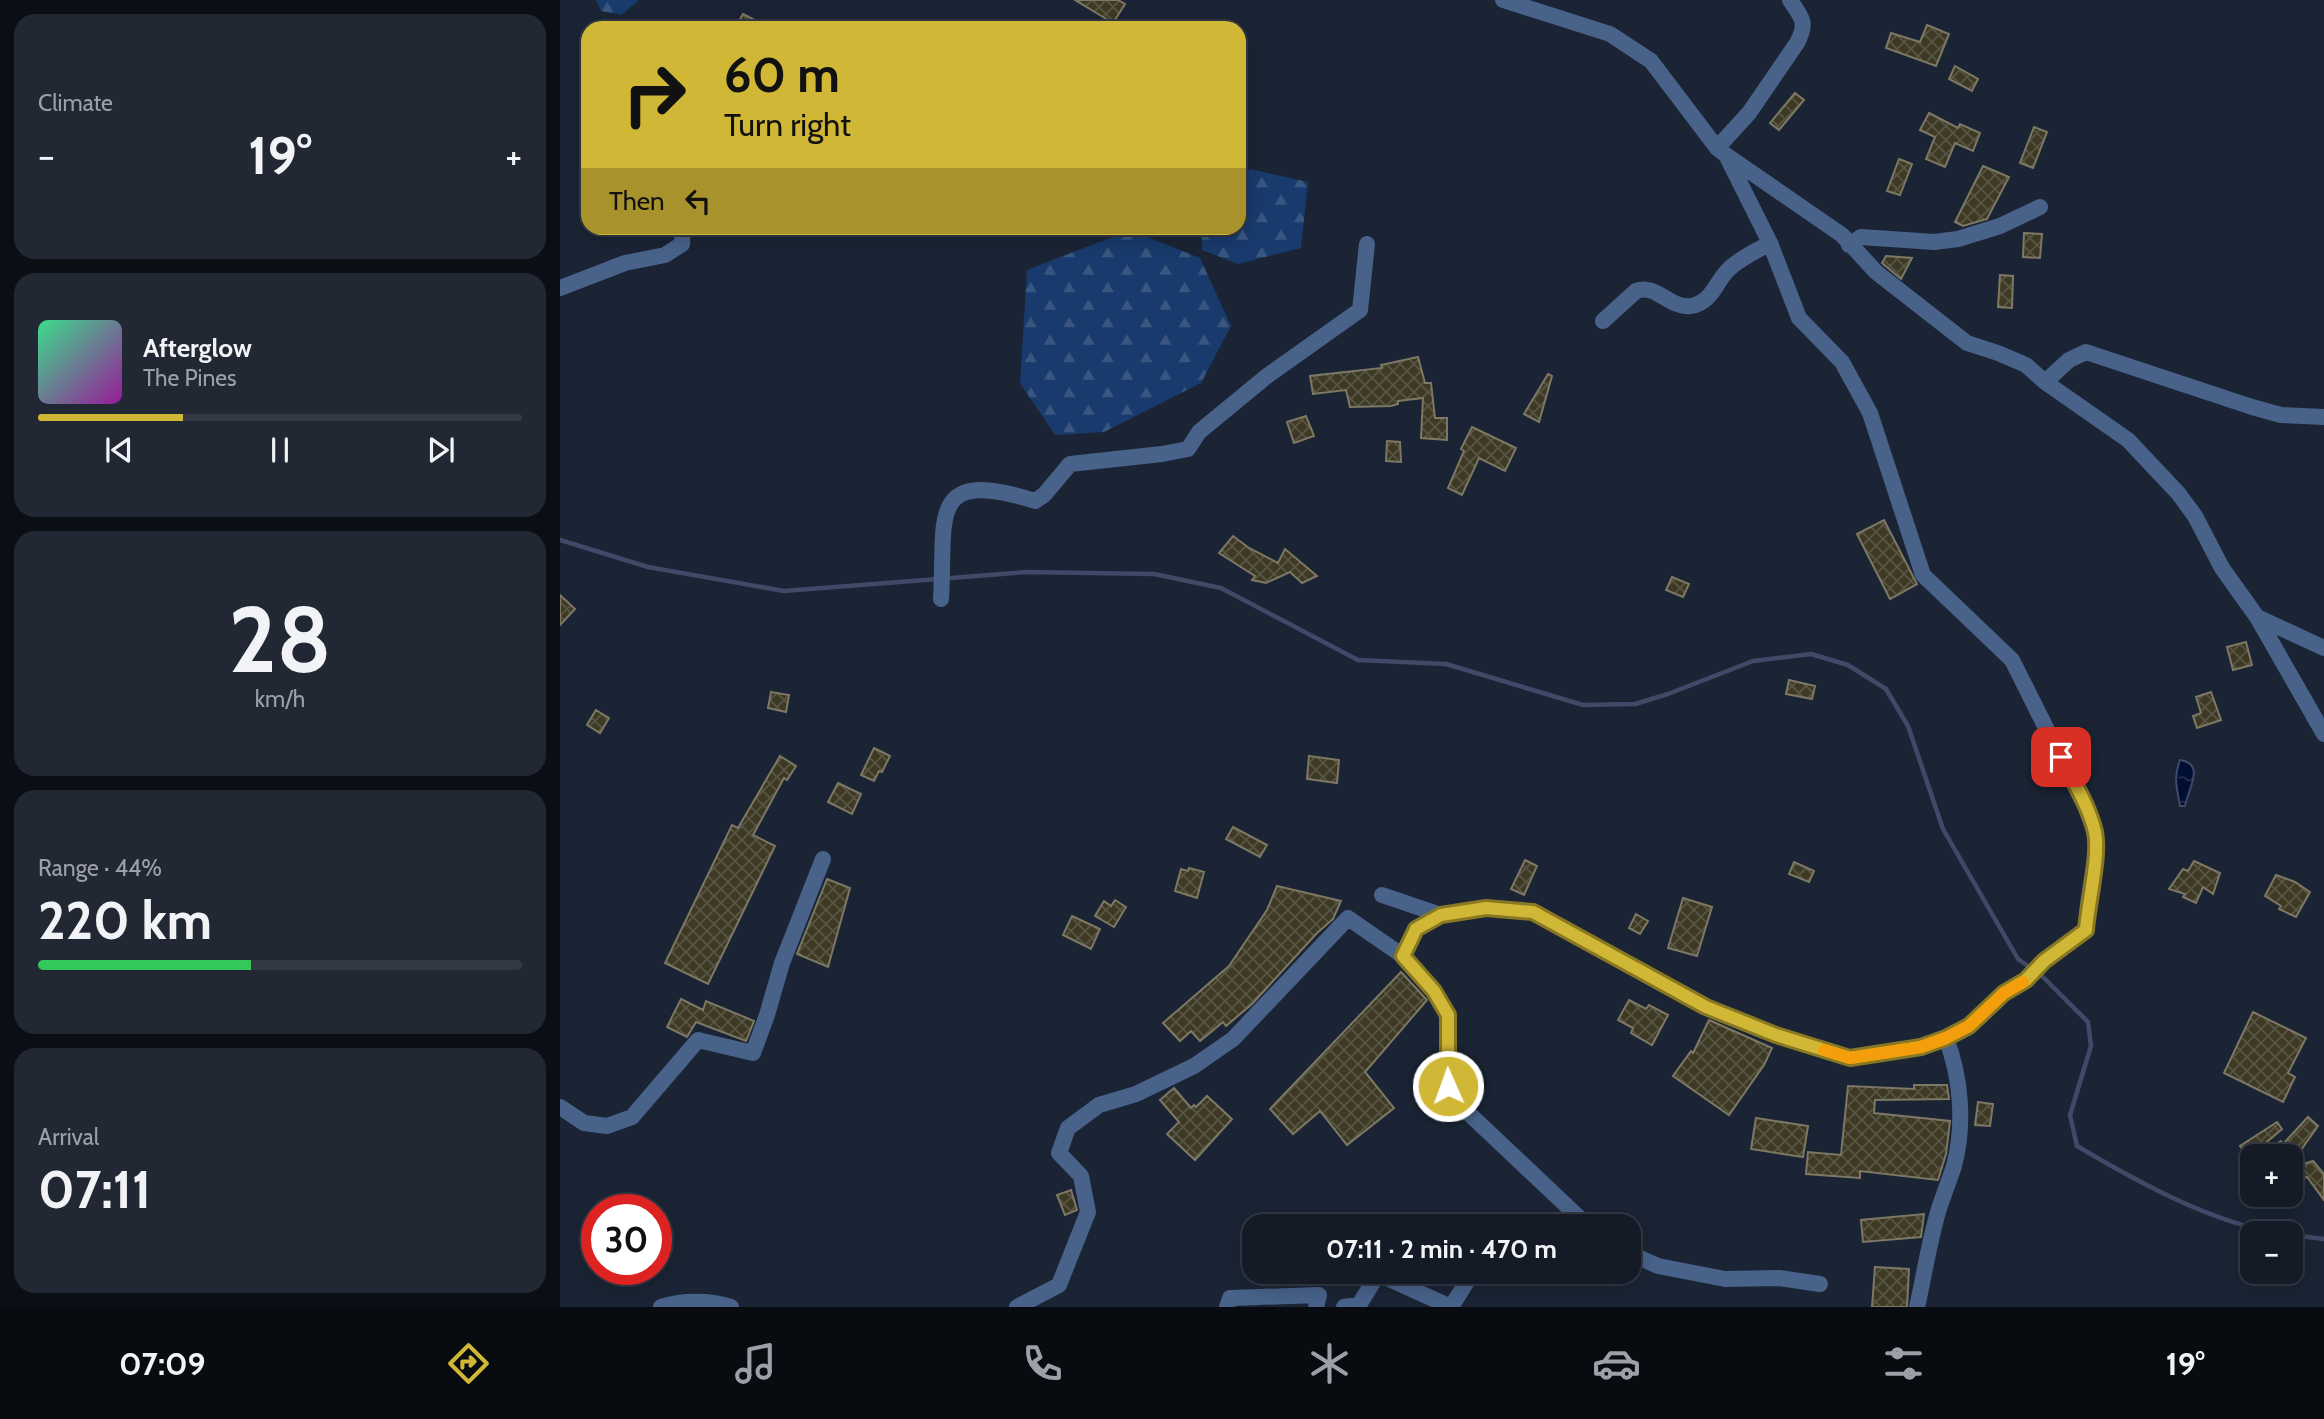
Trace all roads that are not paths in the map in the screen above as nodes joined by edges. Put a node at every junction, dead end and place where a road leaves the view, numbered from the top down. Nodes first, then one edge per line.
1 (1503, 0) edge
2 (1790, 0) edge
3 (1721, 152) junction
4 (2040, 207) dead end
5 (683, 235) edge
6 (1770, 243) junction
7 (1367, 244) dead end
8 (1849, 245) junction
9 (560, 288) edge
10 (1603, 321) dead end
11 (2045, 383) junction
12 (2324, 417) edge
13 (941, 599) dead end
14 (2257, 617) junction
15 (2324, 648) edge
16 (2324, 734) edge
17 (823, 859) dead end
18 (1382, 895) dead end
19 (1441, 915) junction
20 (1403, 956) junction
21 (1946, 1038) junction
22 (560, 1107) edge
23 (1575, 1214) edge
24 (1641, 1258) edge
25 (1466, 1284) edge
26 (1820, 1284) dead end
27 (661, 1307) edge
28 (731, 1307) edge
29 (1017, 1307) edge
30 (1227, 1307) edge
31 (1316, 1307) edge
32 (1344, 1307) edge
33 (1451, 1307) edge
34 (1917, 1307) edge

1 - 3 street
2 - 3 street
3 - 6 street
3 - 8 street
4 - 8 street
5 - 9 street
6 - 10 street
6 - 21 street
7 - 13 street
8 - 11 street
11 - 12 street
11 - 14 street
14 - 15 street
14 - 16 street
17 - 22 street
18 - 19 street
19 - 20 street
19 - 21 street
20 - 23 street
20 - 29 street
21 - 34 street
24 - 26 street
25 - 33 street
27 - 28 street
30 - 31 street
32 - 33 street

